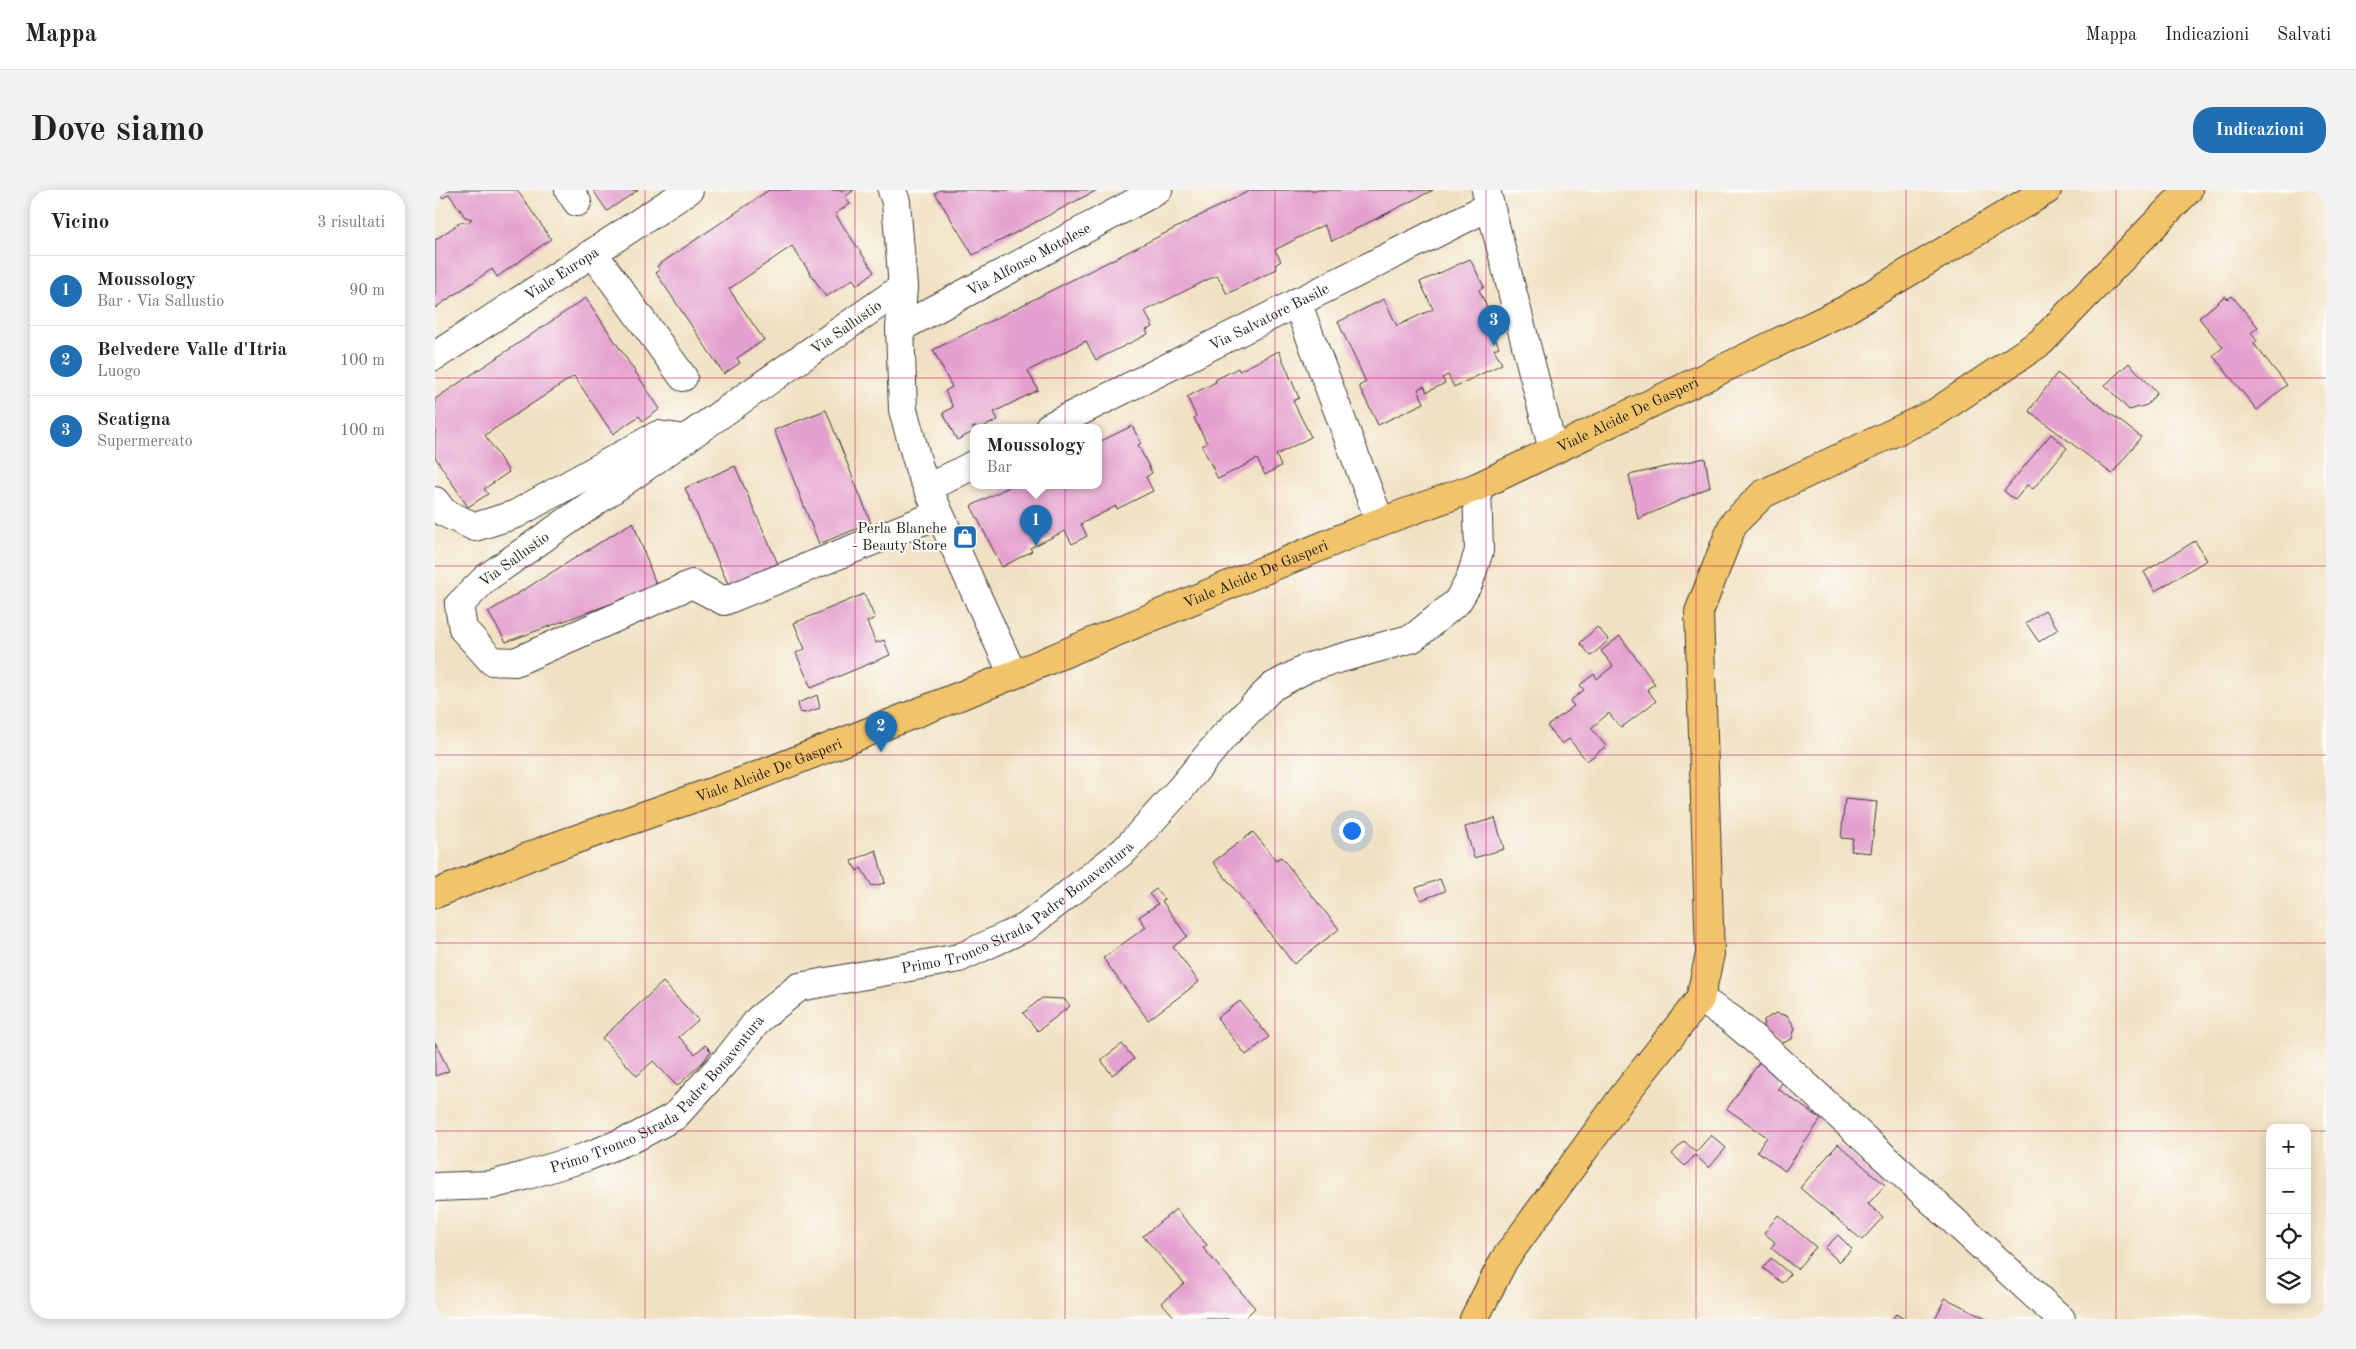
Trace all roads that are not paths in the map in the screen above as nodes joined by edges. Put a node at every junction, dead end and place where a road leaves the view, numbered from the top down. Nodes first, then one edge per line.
1 (689, 190) edge
2 (892, 190) edge
3 (1158, 190) edge
4 (2047, 190) edge
5 (2189, 190) edge
6 (1488, 198) edge
7 (593, 253) junction
8 (903, 287) junction
9 (1297, 302) junction
10 (899, 328) junction
11 (435, 356) edge
12 (683, 377) dead end
13 (1055, 424) edge
14 (685, 439) junction
15 (1553, 450) junction
16 (970, 467) edge
17 (1477, 486) junction
18 (928, 488) junction
19 (435, 501) edge
20 (939, 514) junction
21 (1380, 522) junction
22 (1013, 675) junction
23 (435, 894) edge
24 (1700, 999) junction
25 (435, 1187) edge
26 (1474, 1319) edge
27 (2061, 1319) edge

1 - 7 street, Viale Europa
2 - 8 street, Via Sallustio
3 - 10 street, Via Alfonso Motolese
4 - 15 main road, Viale Alcide De Gasperi
5 - 24 main road
6 - 9 street, Via Salvatore Basile
6 - 15 street
7 - 11 street, Viale Europa
7 - 12 street
8 - 10 street, Via Sallustio
8 - 14 street, Via Sallustio
9 - 13 street, Via Salvatore Basile
9 - 21 street
10 - 18 street, Via Sallustio
14 - 19 street
14 - 20 street, Via Sallustio
15 - 17 main road, Viale Alcide De Gasperi
16 - 18 street
17 - 21 main road, Viale Alcide De Gasperi
17 - 25 street, Primo Tronco Strada Padre Bonaventura
18 - 20 street, Via Sallustio
20 - 22 street, Via Sallustio
21 - 22 main road, Viale Alcide De Gasperi
22 - 23 main road, Viale Alcide De Gasperi
24 - 26 main road
24 - 27 street

